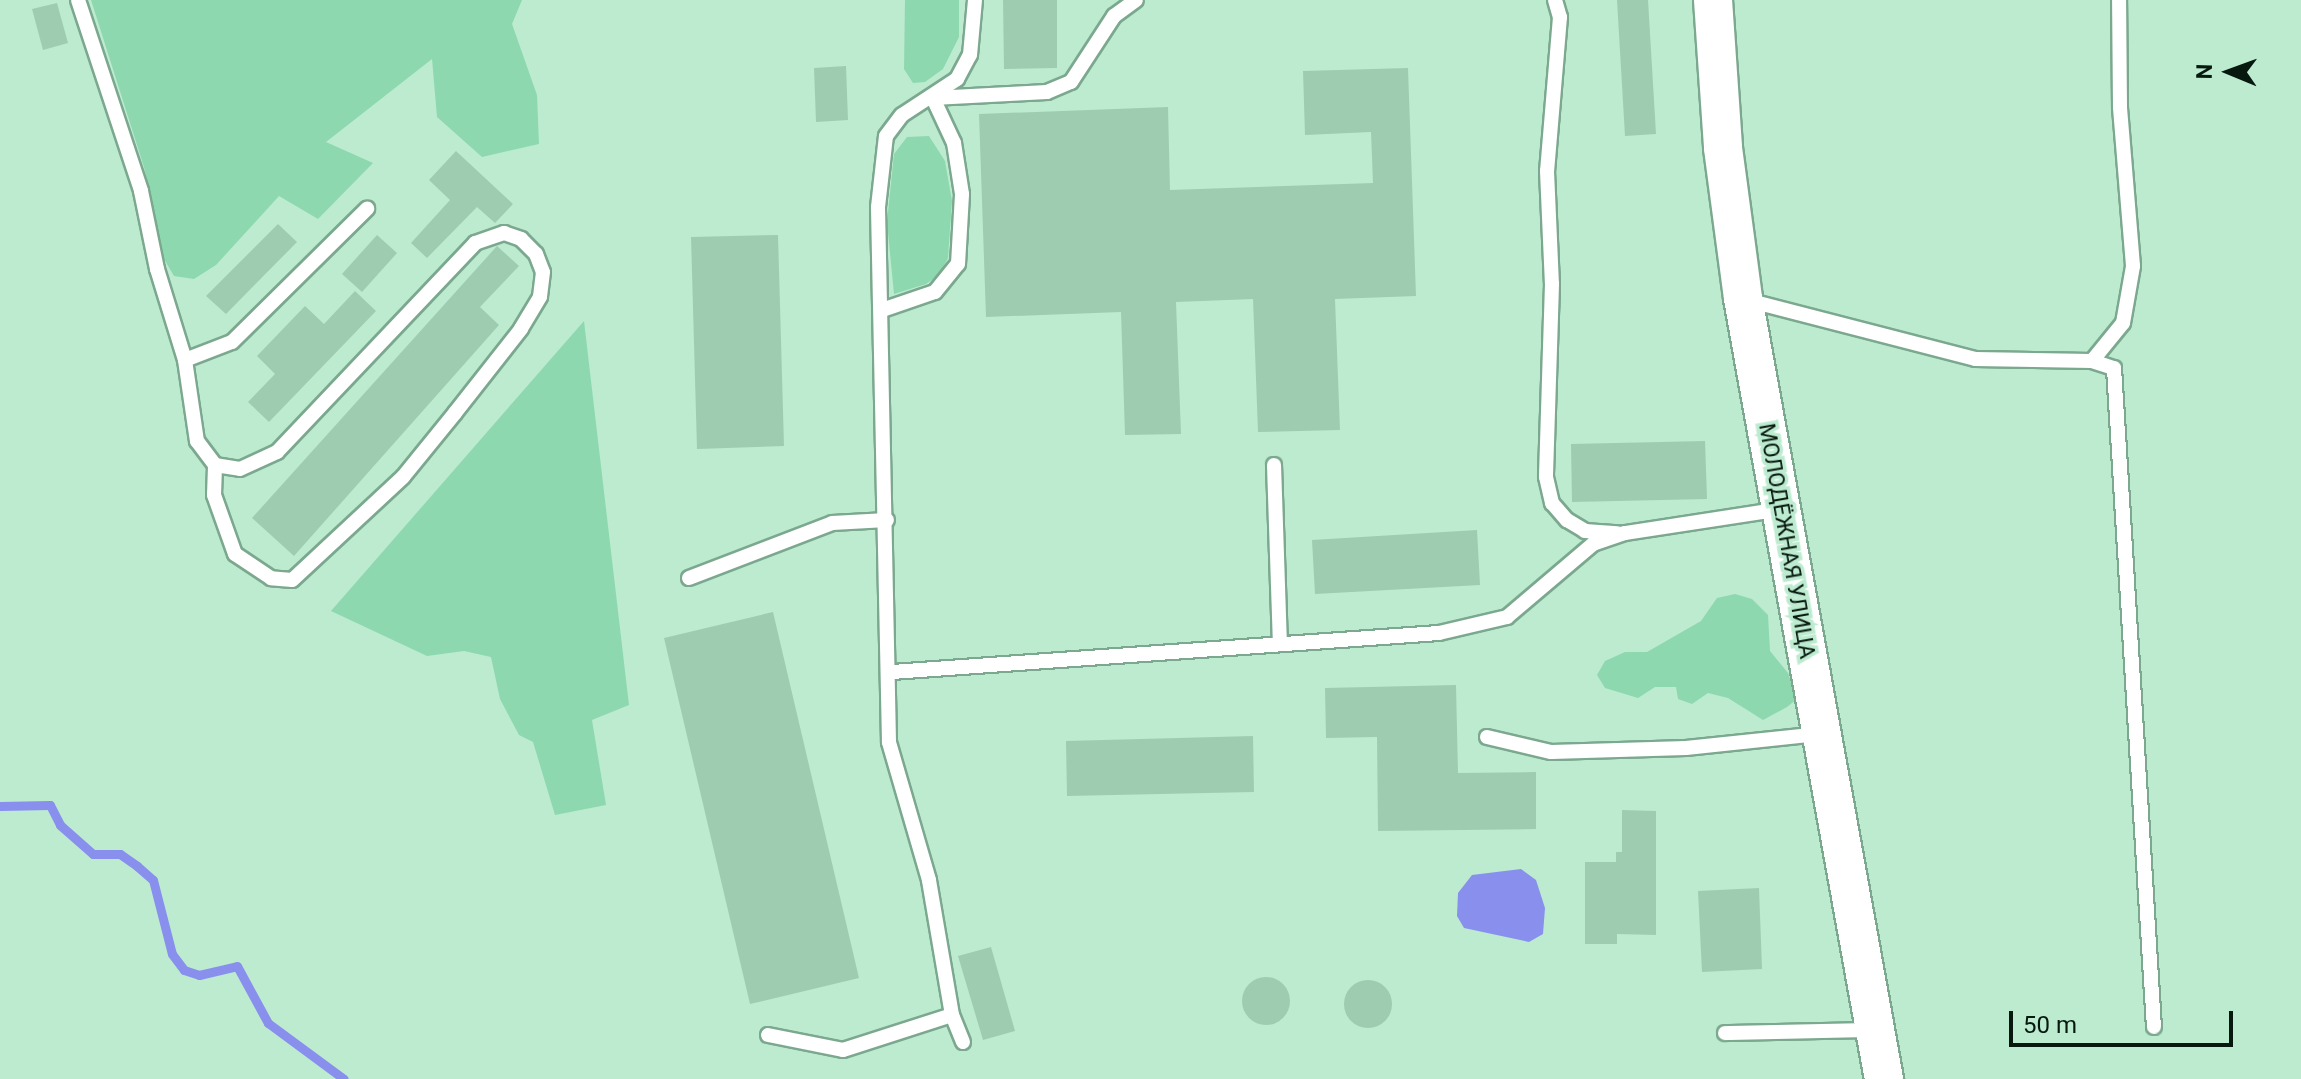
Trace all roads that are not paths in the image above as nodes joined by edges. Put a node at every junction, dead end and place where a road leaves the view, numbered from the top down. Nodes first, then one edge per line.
1 (78, 0) edge
2 (975, 0) edge
3 (1136, 0) edge
4 (1555, 0) edge
5 (1713, 0) edge
6 (2119, 0) edge
7 (933, 98) junction
8 (367, 209) dead end
9 (1743, 298) junction
10 (882, 310) junction
11 (185, 360) junction
12 (2092, 361) junction
13 (215, 465) junction
14 (1274, 465) dead end
15 (1781, 509) junction
16 (887, 520) junction
17 (1625, 533) junction
18 (689, 578) dead end
19 (1280, 644) junction
20 (892, 672) junction
21 (1822, 733) junction
22 (1487, 737) dead end
23 (952, 1015) junction
24 (2154, 1027) dead end
25 (1875, 1030) junction
26 (1725, 1033) dead end
27 (768, 1035) dead end
28 (963, 1042) dead end
29 (1884, 1079) edge

1 - 11 lane
2 - 7 lane
3 - 7 lane
4 - 17 lane
5 - 9 street, МОЛОДЁЖНАЯ УЛИЦА
6 - 12 lane
7 - 10 lane
7 - 10 lane
8 - 11 lane
9 - 12 lane
9 - 15 street, МОЛОДЁЖНАЯ УЛИЦА
10 - 16 lane
11 - 13 lane
12 - 24 lane
13 - 13 lane
14 - 19 lane
15 - 17 lane
15 - 21 street, МОЛОДЁЖНАЯ УЛИЦА
16 - 18 lane
16 - 20 lane
17 - 19 lane
19 - 20 lane
20 - 23 lane
21 - 22 lane
21 - 25 street, МОЛОДЁЖНАЯ УЛИЦА
23 - 27 lane
23 - 28 lane
25 - 26 lane
25 - 29 street, МОЛОДЁЖНАЯ УЛИЦА

